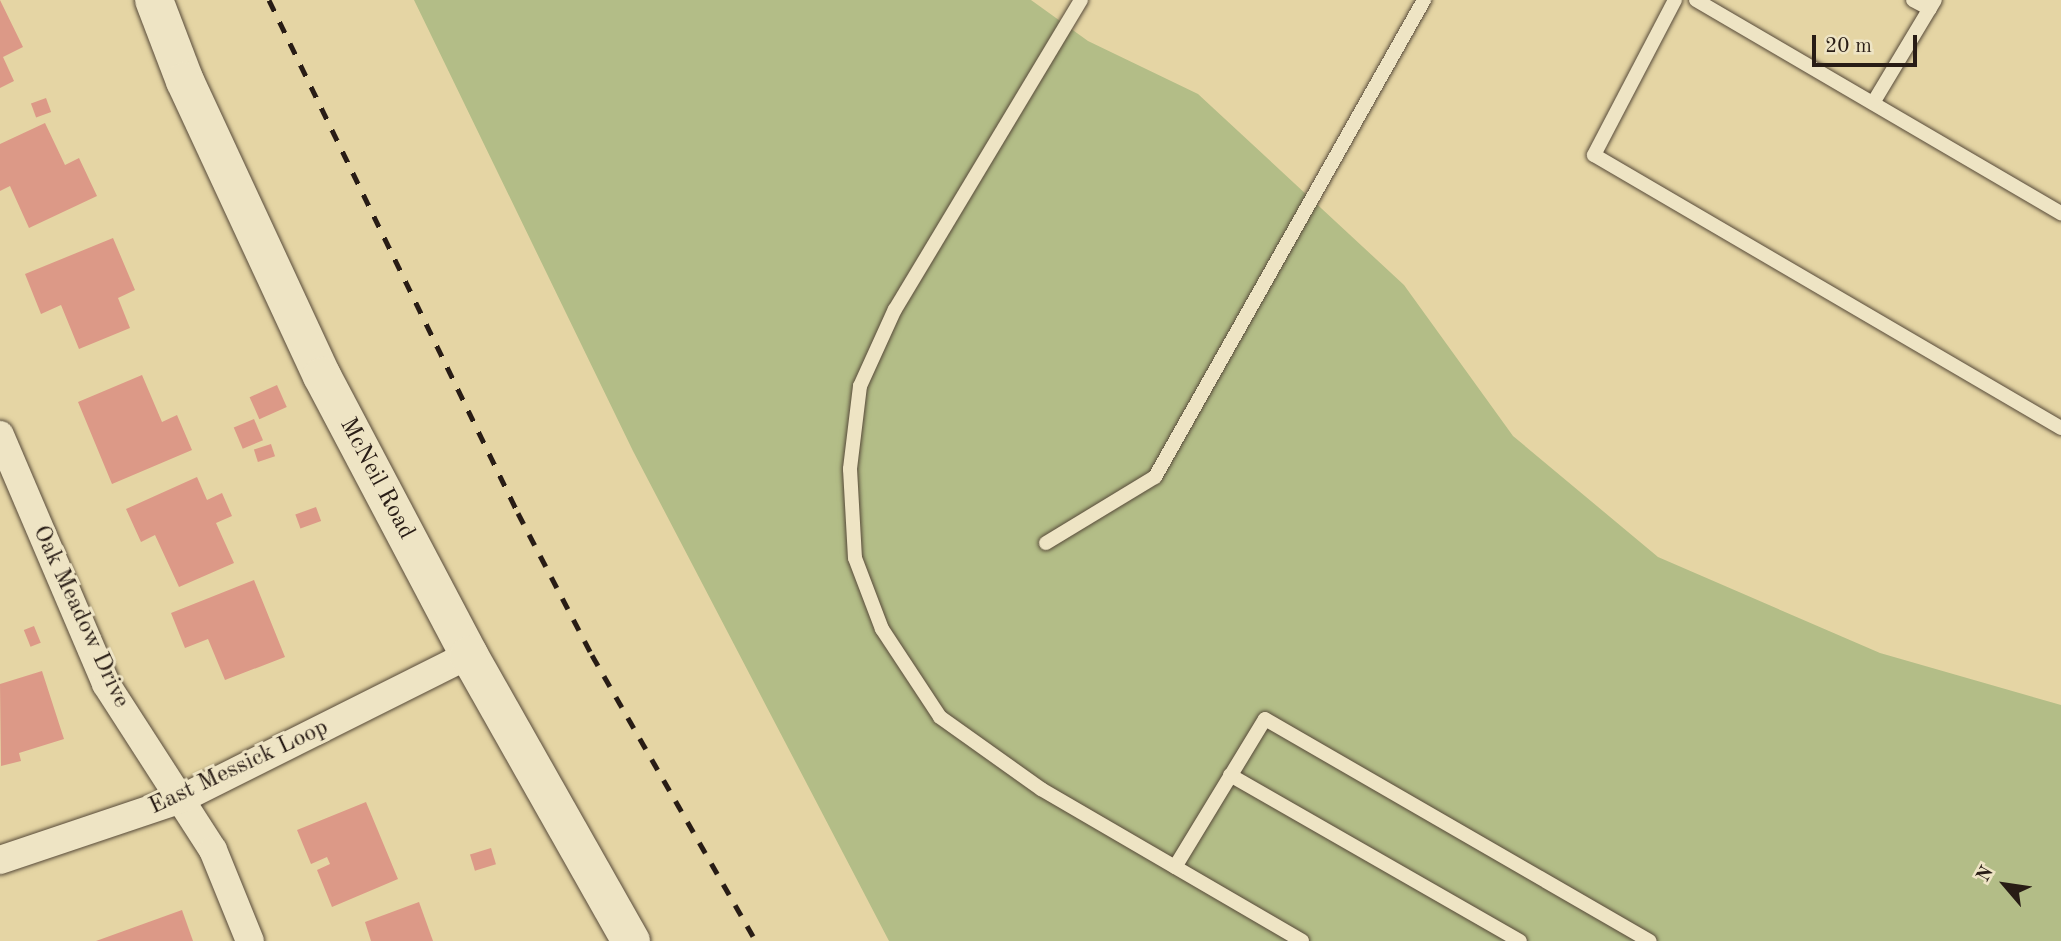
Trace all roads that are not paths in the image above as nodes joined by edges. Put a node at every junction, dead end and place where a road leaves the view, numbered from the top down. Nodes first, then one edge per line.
1 (154, 0) edge
2 (1081, 0) edge
3 (1424, 0) edge
4 (1675, 0) edge
5 (1696, 0) edge
6 (1913, 0) edge
7 (1932, 5) edge
8 (1873, 103) junction
9 (2061, 213) edge
10 (2061, 428) edge
11 (0, 435) edge
12 (1046, 543) dead end
13 (469, 655) junction
14 (1230, 775) junction
15 (181, 799) junction
16 (0, 860) edge
17 (1175, 867) junction
18 (250, 941) edge
19 (631, 941) edge
20 (1302, 941) edge
21 (1520, 941) edge
22 (1649, 941) edge

1 - 13 main road, McNeil Road
2 - 17 lane
3 - 12 lane
4 - 10 lane
5 - 8 lane
6 - 7 lane
7 - 8 lane
8 - 9 lane
11 - 15 street, Oak Meadow Drive
13 - 15 street, East Messick Loop
13 - 19 main road, McNeil Road
14 - 17 lane
14 - 21 lane
14 - 22 lane
15 - 16 street, East Messick Loop
15 - 18 street, Oak Meadow Drive
17 - 20 lane

